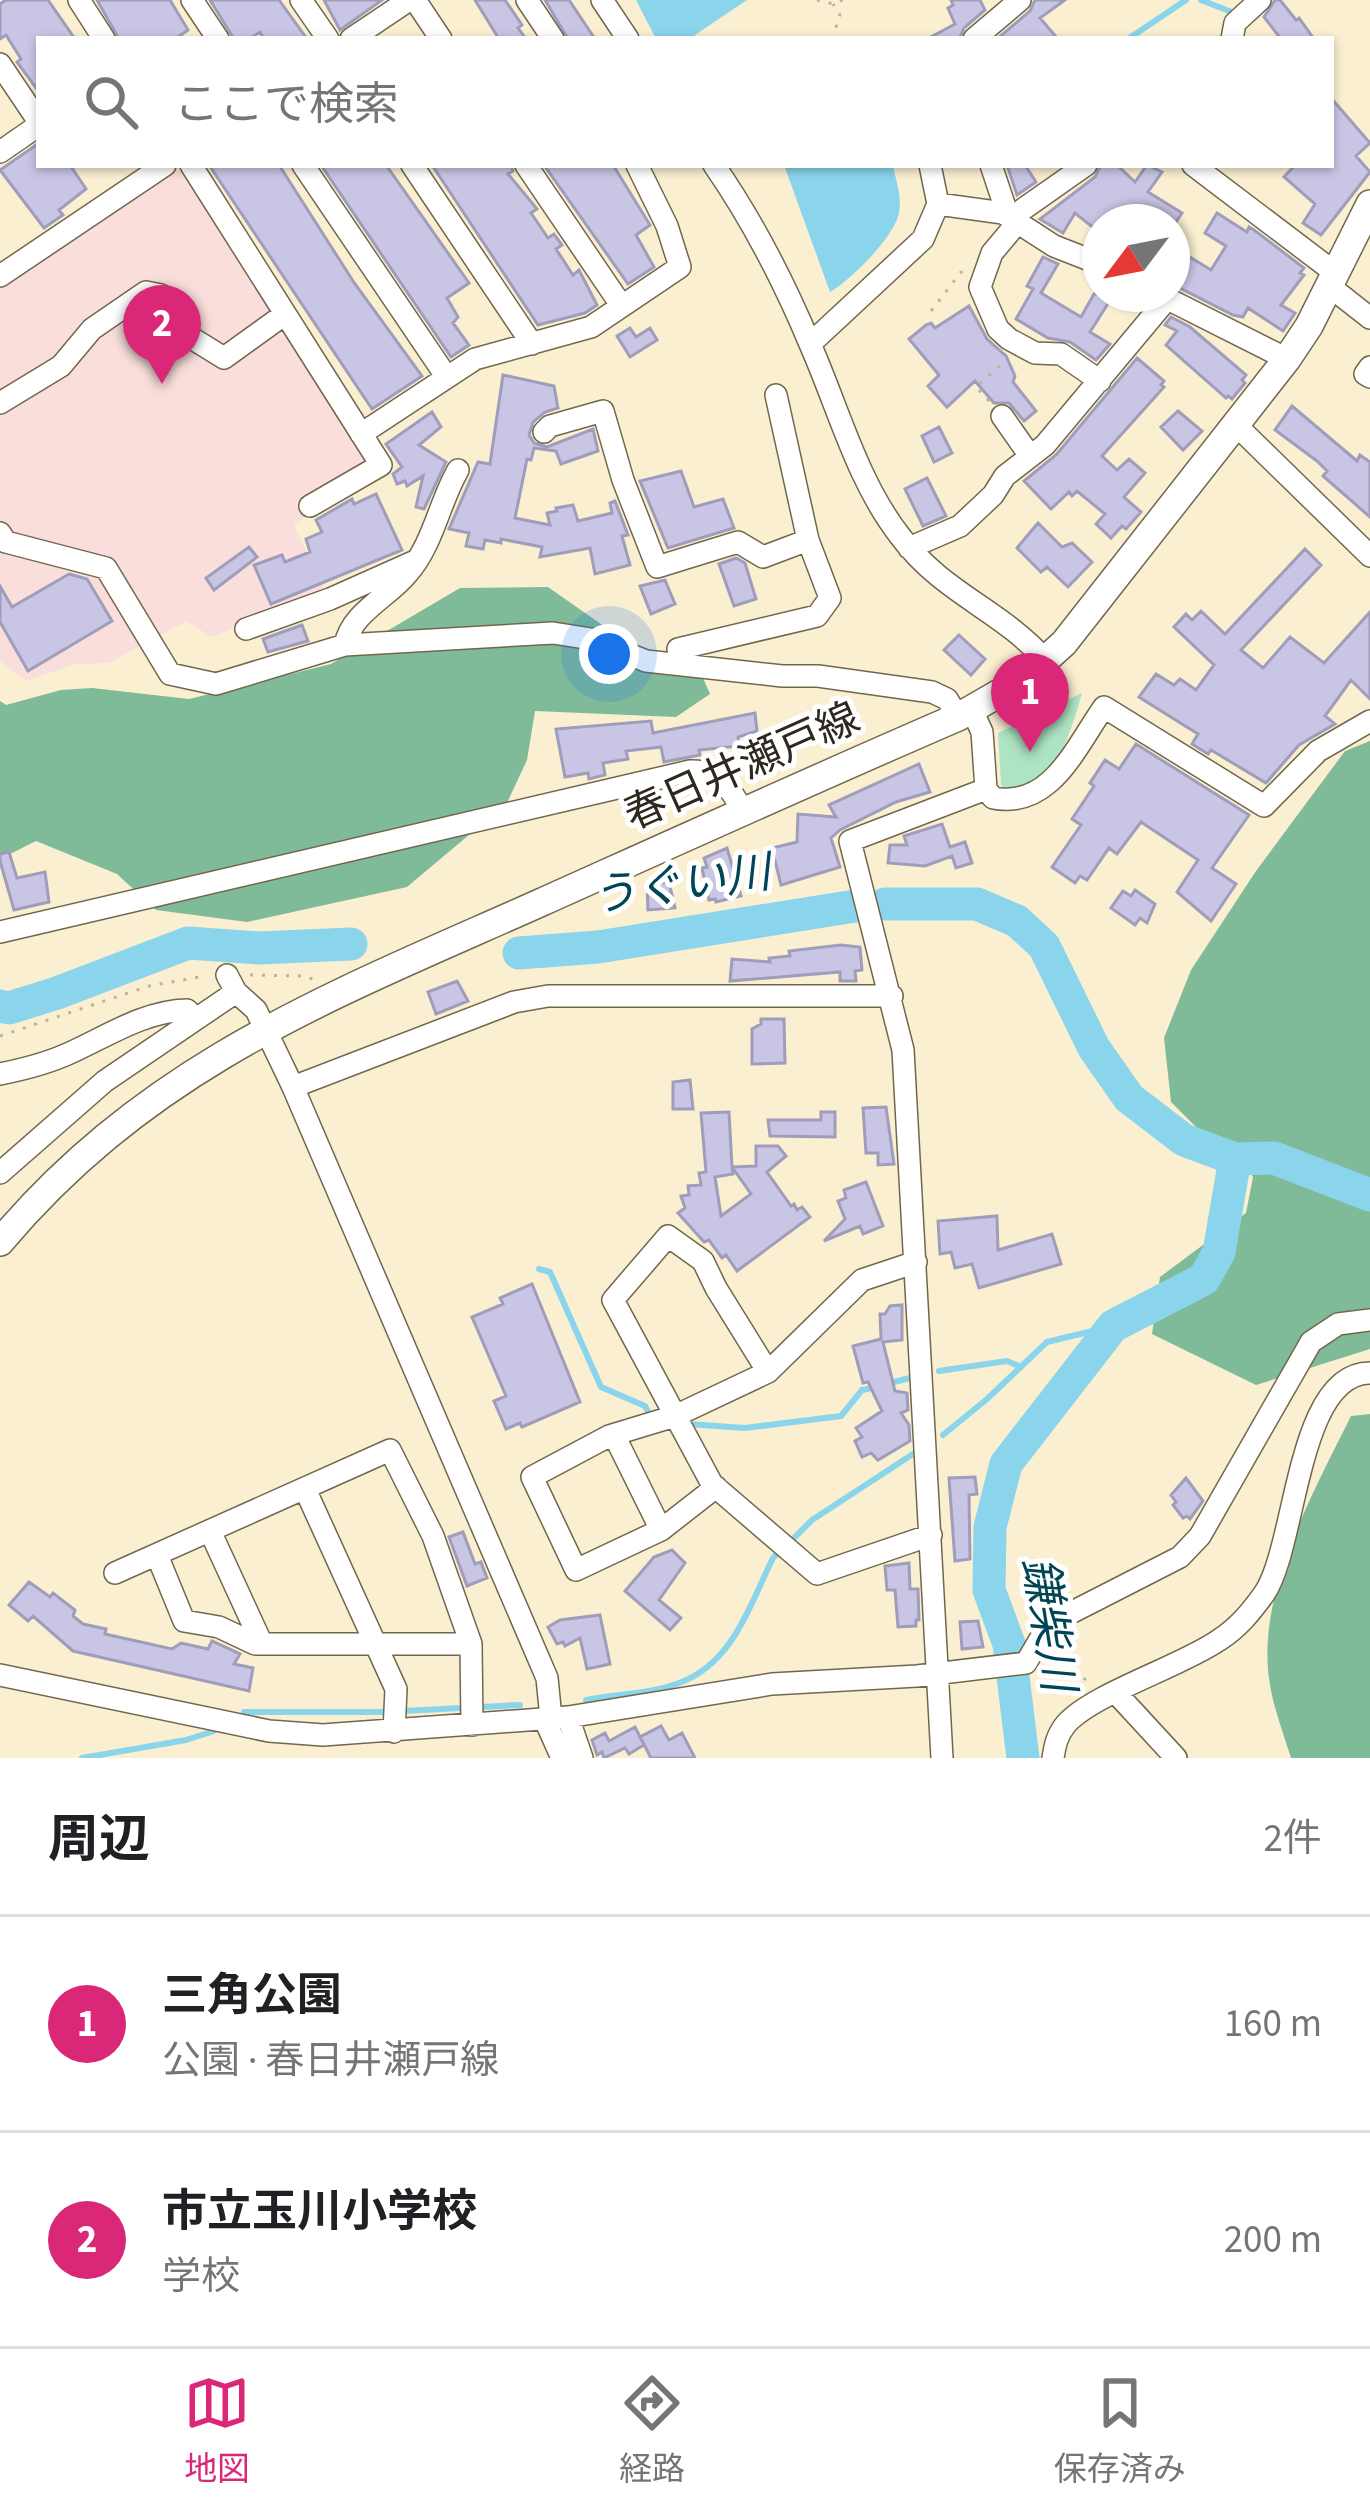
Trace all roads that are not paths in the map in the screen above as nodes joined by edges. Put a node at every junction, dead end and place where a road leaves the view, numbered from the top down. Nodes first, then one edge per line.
1 (79, 0) edge
2 (192, 0) edge
3 (302, 0) edge
4 (412, 0) edge
5 (527, 0) edge
6 (602, 0) edge
7 (1020, 0) edge
8 (1260, 0) edge
9 (998, 8) edge
10 (102, 36) edge
11 (216, 36) edge
12 (326, 36) edge
13 (356, 36) edge
14 (439, 36) edge
15 (551, 36) edge
16 (626, 36) edge
17 (976, 36) edge
18 (1232, 36) edge
19 (0, 64) edge
20 (36, 118) edge
21 (36, 125) edge
22 (0, 152) edge
23 (161, 168) edge
24 (193, 168) edge
25 (305, 168) edge
26 (414, 168) edge
27 (528, 168) edge
28 (638, 168) edge
29 (716, 168) edge
30 (931, 168) edge
31 (992, 168) edge
32 (1082, 168) edge
33 (1197, 168) edge
34 (938, 204) junction
35 (1370, 204) edge
36 (1011, 217) junction
37 (1082, 257) edge
38 (0, 276) edge
39 (1331, 278) junction
40 (621, 305) junction
41 (1190, 311) edge
42 (1151, 312) edge
43 (285, 314) junction
44 (1370, 318) edge
45 (532, 344) junction
46 (810, 344) junction
47 (1287, 359) junction
48 (1370, 367) edge
49 (446, 376) junction
50 (1370, 377) edge
51 (1100, 381) junction
52 (776, 395) dead end
53 (0, 403) edge
54 (1002, 416) road end
55 (1237, 426) junction
56 (544, 432) dead end
57 (362, 434) junction
58 (1030, 456) junction
59 (458, 470) dead end
60 (310, 506) dead end
61 (0, 533) edge
62 (808, 540) junction
63 (909, 548) junction
64 (1370, 556) edge
65 (419, 559) junction
66 (246, 629) dead end
67 (345, 645) junction
68 (1046, 662) junction
69 (681, 664) junction
70 (965, 713) junction
71 (1370, 722) edge
72 (986, 789) junction
73 (743, 812) junction
74 (0, 932) edge
75 (892, 996) junction
76 (195, 1018) junction
77 (266, 1028) junction
78 (0, 1074) edge
79 (293, 1087) junction
80 (0, 1173) edge
81 (0, 1242) edge
82 (916, 1262) junction
83 (1370, 1320) edge
84 (768, 1372) junction
85 (1370, 1373) edge
86 (675, 1416) junction
87 (614, 1435) junction
88 (716, 1487) junction
89 (305, 1489) junction
90 (661, 1530) junction
91 (210, 1532) junction
92 (932, 1535) junction
93 (157, 1555) junction
94 (115, 1573) dead end
95 (262, 1644) junction
96 (376, 1644) junction
97 (471, 1644) junction
98 (936, 1671) junction
99 (0, 1675) edge
100 (1114, 1695) junction
101 (554, 1718) junction
102 (472, 1725) junction
103 (394, 1732) junction
104 (562, 1758) edge
105 (582, 1758) edge
106 (943, 1758) edge
107 (1053, 1758) edge
108 (1177, 1758) edge

1 - 10 street
2 - 11 street
3 - 12 street
4 - 13 street
4 - 14 street
5 - 15 street
6 - 16 street
7 - 9 street
8 - 18 street
9 - 17 street
19 - 20 street
21 - 22 street
23 - 38 street
24 - 43 street
25 - 49 street
26 - 45 street
27 - 40 street
28 - 40 street
29 - 46 street
30 - 34 street
31 - 36 street
32 - 36 street
33 - 39 street
34 - 36 street
34 - 46 street
35 - 39 main road, 春日井瀬戸線
36 - 37 street
36 - 51 street
39 - 44 street
39 - 47 main road, 春日井瀬戸線
40 - 45 street
41 - 47 street
42 - 51 street
43 - 53 street
43 - 57 street
45 - 49 street
46 - 63 street
47 - 55 main road, 春日井瀬戸線
48 - 50 street
49 - 57 street
51 - 58 street
52 - 62 street
54 - 58 street
55 - 64 street
55 - 68 main road, 春日井瀬戸線
56 - 62 street
57 - 60 street
58 - 63 street
59 - 65 street
61 - 67 street
62 - 69 street
63 - 68 street
65 - 66 street
65 - 67 street
67 - 69 street
68 - 70 main road, 春日井瀬戸線
69 - 70 street
70 - 72 street
70 - 73 main road, 春日井瀬戸線
71 - 72 street
72 - 75 street
73 - 74 street
73 - 77 main road, 春日井瀬戸線
75 - 79 street
75 - 82 street
76 - 77 street
76 - 78 street
76 - 80 street
77 - 79 street
77 - 81 main road, 春日井瀬戸線
79 - 101 street
82 - 84 street
82 - 92 street
83 - 98 street
84 - 86 street
84 - 86 street
85 - 100 street
86 - 87 street
86 - 88 street
87 - 90 street
87 - 90 street
88 - 90 street
88 - 92 street
89 - 91 street
89 - 96 street
89 - 97 street
91 - 93 street
91 - 95 street
92 - 98 street
93 - 94 street
93 - 95 street
95 - 96 street
96 - 97 street
96 - 103 street
97 - 102 street
98 - 101 street
98 - 106 street
99 - 103 street
100 - 107 street
100 - 108 street
101 - 102 street
101 - 104 street
101 - 105 street
102 - 103 street

